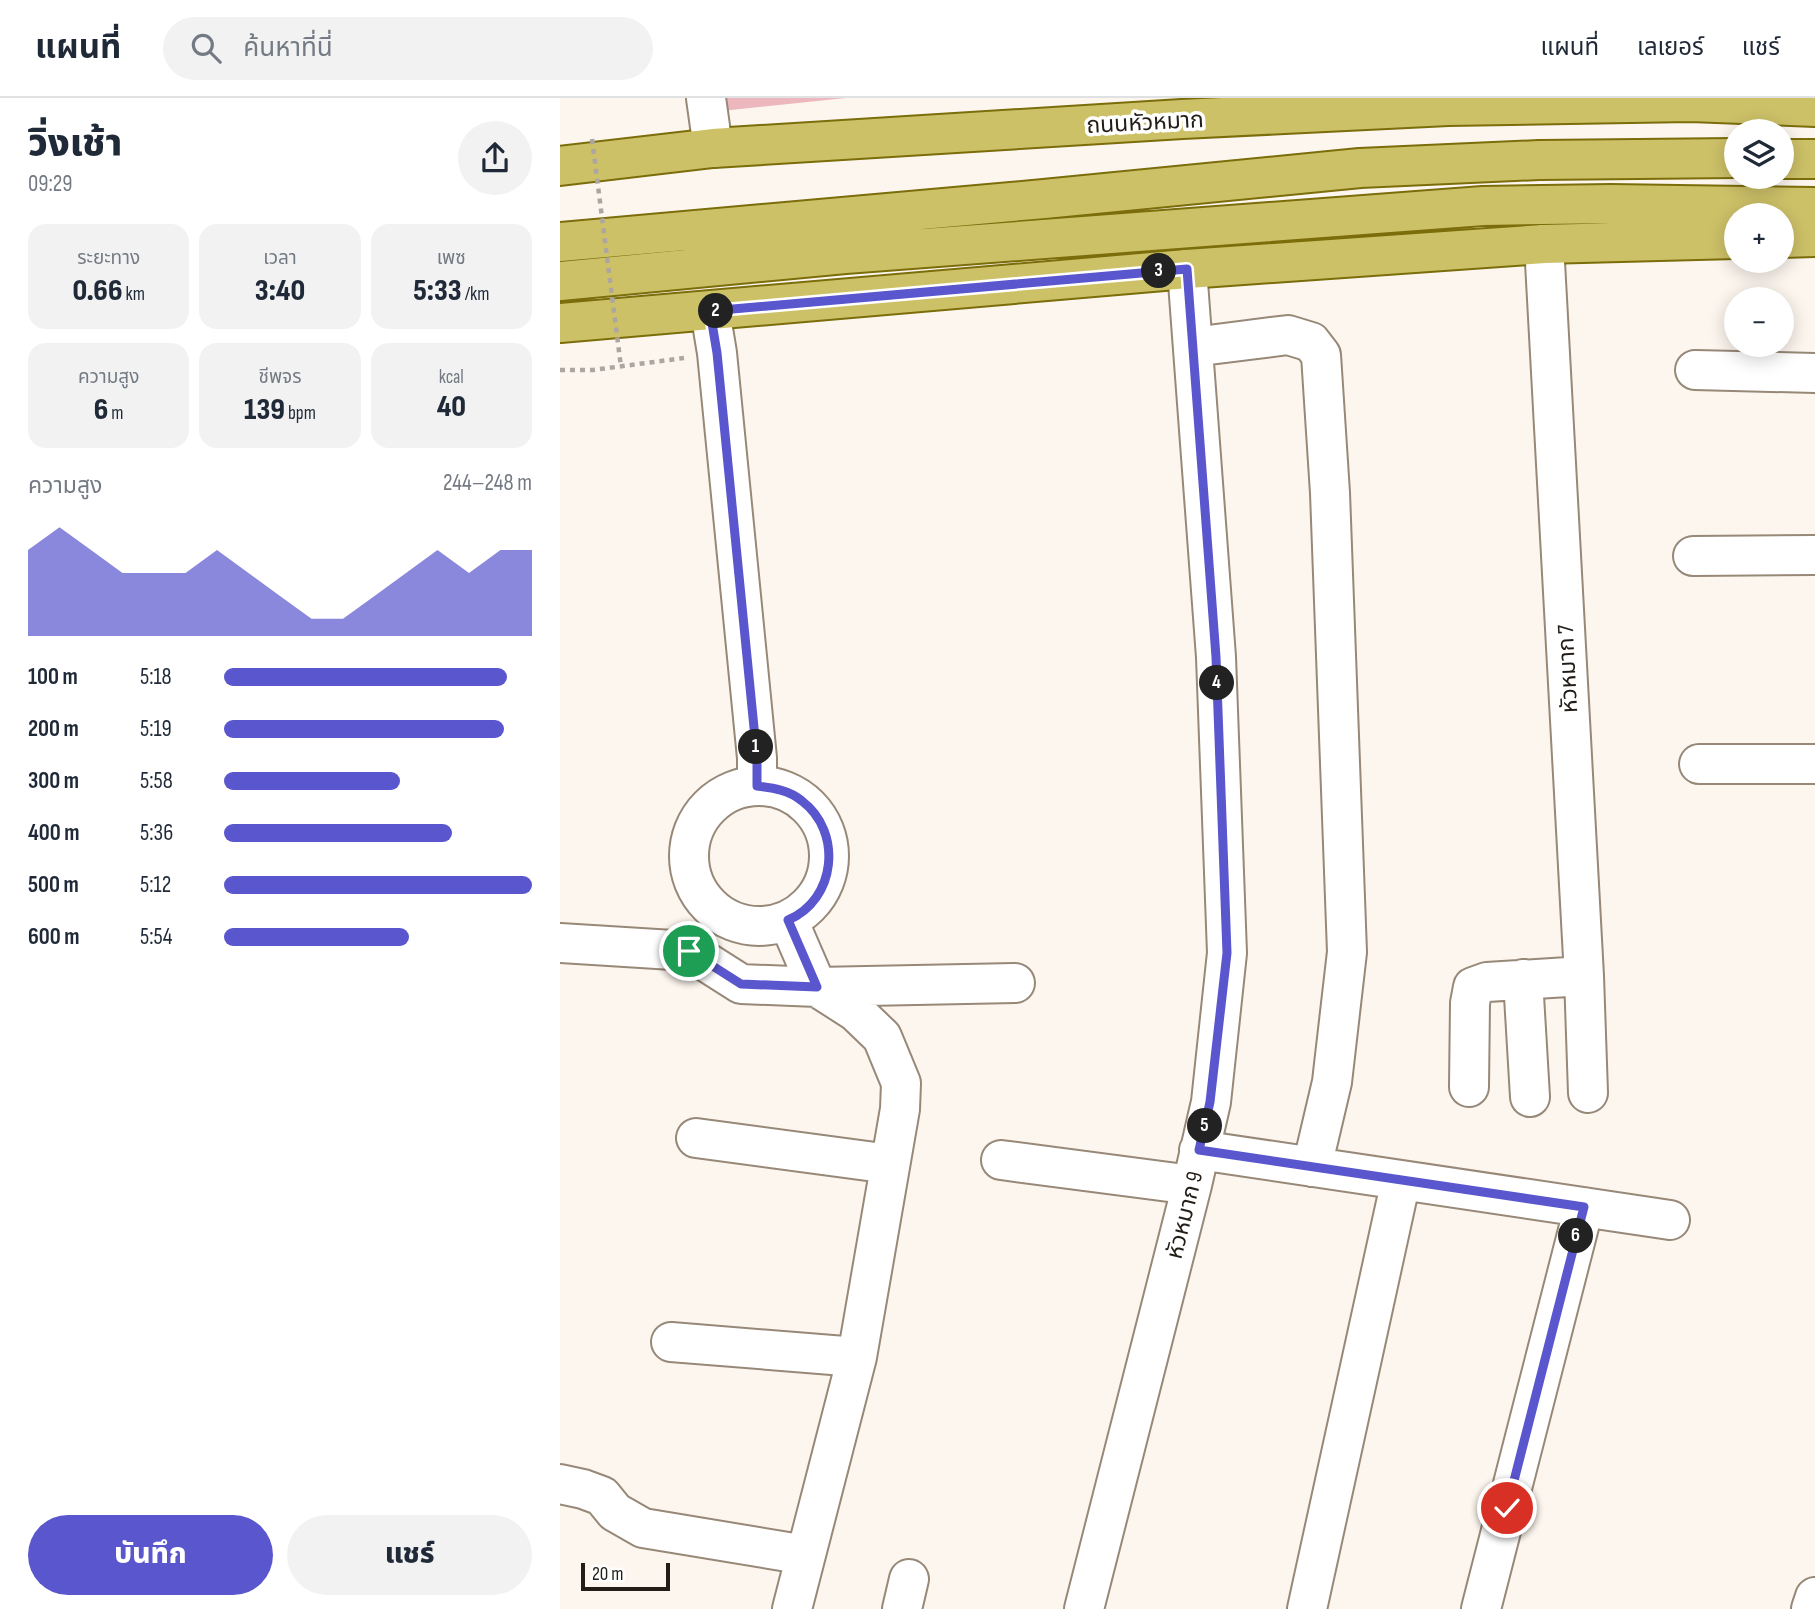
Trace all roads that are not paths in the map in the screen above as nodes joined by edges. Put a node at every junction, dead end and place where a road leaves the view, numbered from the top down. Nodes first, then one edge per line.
1 (706, 98) edge
2 (1264, 98) edge
3 (1814, 107) edge
4 (1188, 112) edge
5 (713, 148) junction
6 (1724, 158) edge
7 (1794, 159) edge
8 (1815, 159) edge
9 (560, 166) edge
10 (1815, 207) edge
11 (1815, 237) edge
12 (1794, 238) edge
13 (1724, 239) edge
14 (560, 242) edge
15 (1544, 244) junction
16 (1187, 269) junction
17 (560, 281) edge
18 (710, 311) junction
19 (560, 323) edge
20 (1193, 347) junction
21 (1695, 370) dead end
22 (1815, 373) edge
23 (1815, 555) edge
24 (1693, 556) dead end
25 (1699, 764) dead end
26 (1815, 764) edge
27 (757, 786) junction
28 (788, 920) junction
29 (560, 943) edge
30 (1584, 976) junction
31 (1523, 979) junction
32 (1015, 983) dead end
33 (817, 987) junction
34 (1469, 1087) dead end
35 (1588, 1093) dead end
36 (1530, 1097) dead end
37 (696, 1138) dead end
38 (1000, 1160) dead end
39 (890, 1164) junction
40 (1312, 1167) junction
41 (1196, 1168) junction
42 (1401, 1180) junction
43 (1584, 1207) junction
44 (1670, 1220) dead end
45 (671, 1342) dead end
46 (857, 1357) junction
47 (560, 1484) edge
48 (806, 1555) junction
49 (1815, 1597) edge
50 (792, 1609) edge
51 (1084, 1609) edge
52 (1307, 1609) edge
53 (1481, 1609) edge
54 (1811, 1609) edge

1 - 5 street
2 - 4 main road
3 - 4 main road, ถนนหัวหมาก
4 - 5 main road, ถนนหัวหมาก
5 - 9 main road, ถนนหัวหมาก
6 - 14 main road
7 - 8 main road
10 - 17 main road
11 - 12 main road
13 - 15 main road
15 - 16 main road
15 - 30 street, หัวหมาก 7
16 - 18 main road
16 - 20 street, หัวหมาก 9
18 - 19 main road
18 - 27 street
20 - 40 street
20 - 41 street, หัวหมาก 9
21 - 22 street
23 - 24 street
25 - 26 street
27 - 28 street
27 - 28 street
28 - 33 street
29 - 33 street
30 - 31 street
30 - 35 street, หัวหมาก 7
31 - 34 street
31 - 36 street
32 - 33 street
33 - 39 street
37 - 39 street
38 - 41 street
39 - 46 street
40 - 41 street
40 - 42 street
41 - 51 street, หัวหมาก 9
42 - 43 street
42 - 52 street
43 - 44 street
43 - 53 street
45 - 46 street
46 - 48 street
47 - 48 street
48 - 50 street
49 - 54 street

